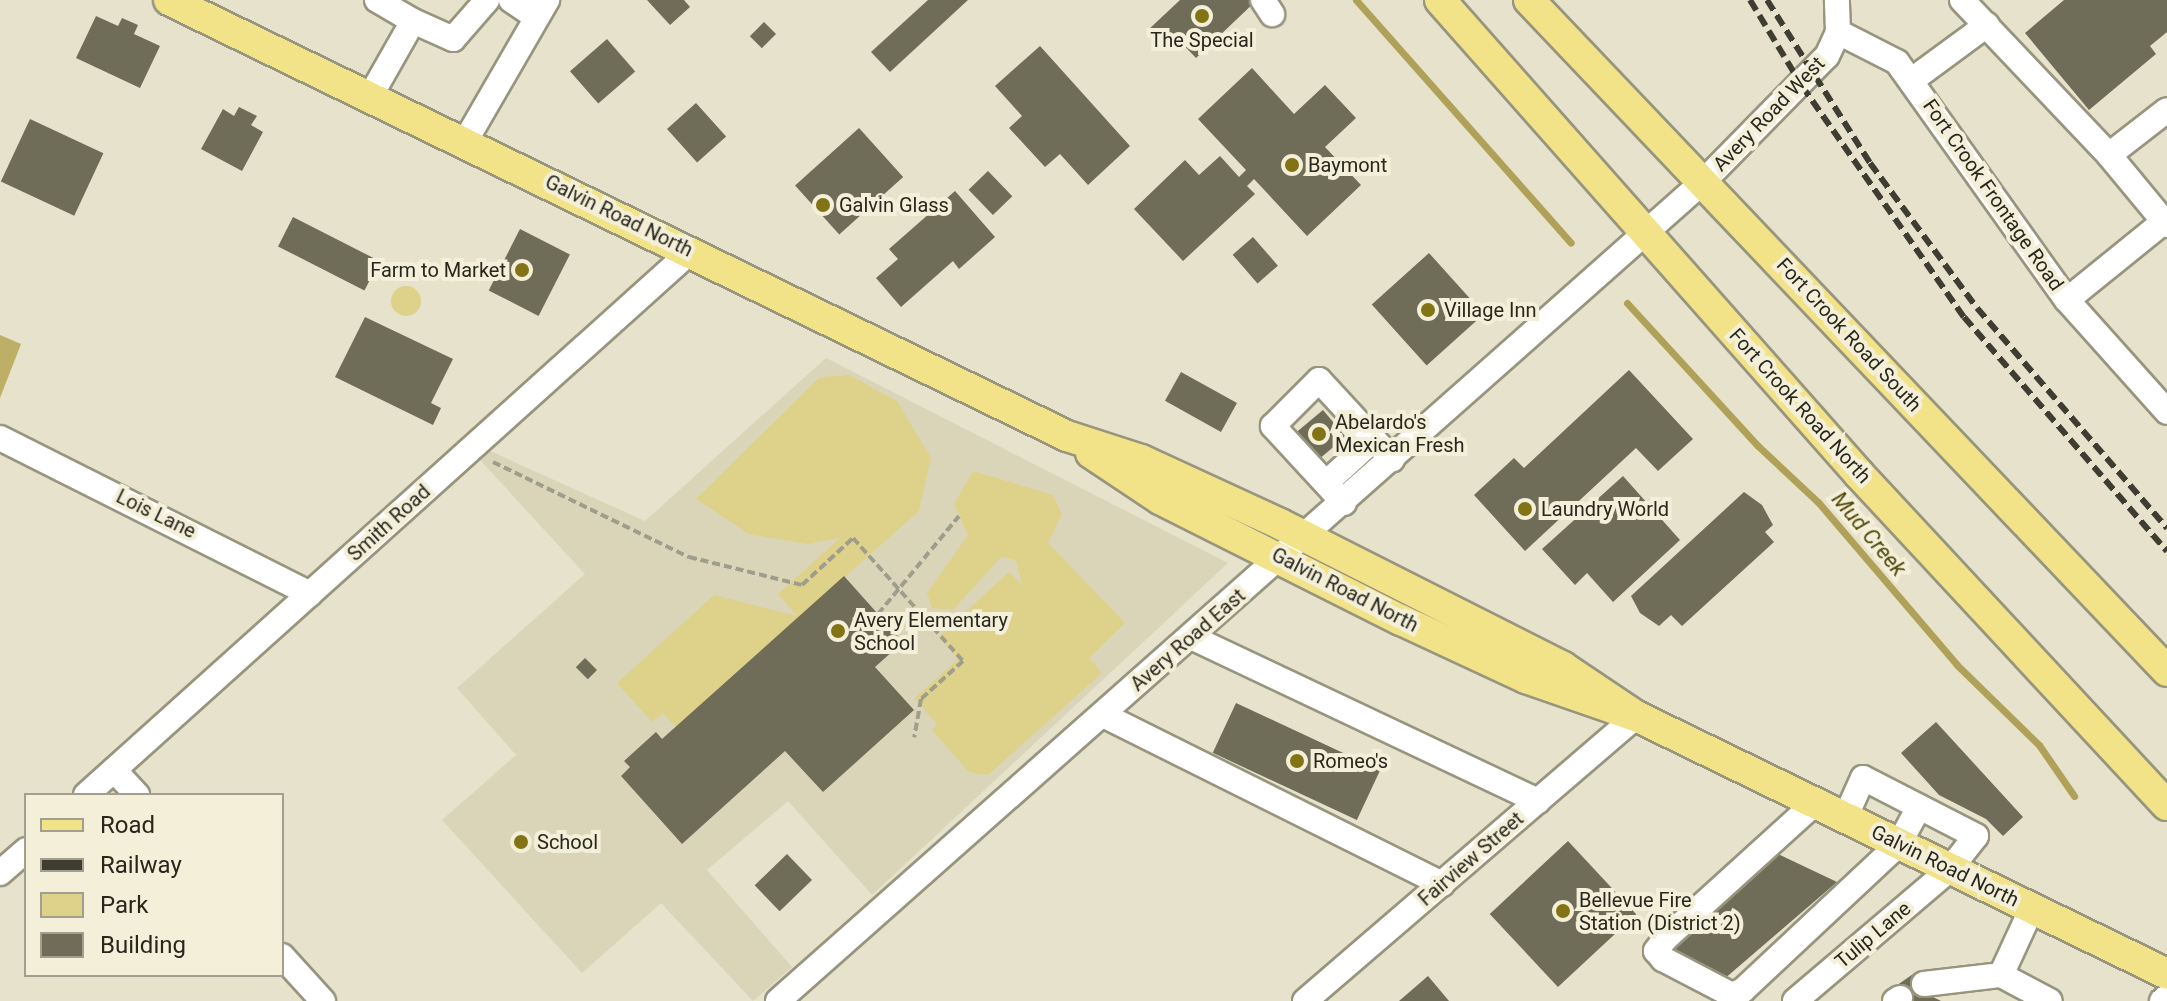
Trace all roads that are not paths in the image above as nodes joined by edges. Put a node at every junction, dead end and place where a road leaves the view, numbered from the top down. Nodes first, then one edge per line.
1 (169, 0) edge
2 (377, 0) edge
3 (487, 0) edge
4 (511, 0) edge
5 (1440, 0) edge
6 (1529, 0) edge
7 (1837, 0) edge
8 (1962, 0) edge
9 (541, 8) edge
10 (413, 21) junction
11 (1987, 25) junction
12 (1838, 32) junction
13 (1912, 80) junction
14 (371, 95) junction
15 (2167, 110) edge
16 (466, 140) junction
17 (2109, 155) junction
18 (1704, 181) junction
19 (2166, 221) edge
20 (1646, 233) junction
21 (691, 251) junction
22 (2067, 300) junction
23 (2167, 412) edge
24 (1067, 436) junction
25 (0, 438) edge
26 (1374, 439) junction
27 (1392, 459) junction
28 (1326, 483) junction
29 (1344, 503) junction
30 (1306, 537) junction
31 (1281, 559) junction
32 (310, 594) junction
33 (1191, 637) junction
34 (2167, 671) edge
35 (1103, 715) junction
36 (1636, 716) junction
37 (114, 770) junction
38 (88, 793) edge
39 (135, 793) edge
40 (1538, 801) junction
41 (1815, 803) junction
42 (2167, 805) edge
43 (1919, 807) junction
44 (1845, 818) junction
45 (1899, 844) junction
46 (24, 852) edge
47 (1950, 869) junction
48 (0, 873) edge
49 (1442, 884) junction
50 (2032, 908) junction
51 (284, 958) edge
52 (2167, 974) edge
53 (2001, 975) junction
54 (1924, 984) dead end
55 (2167, 997) edge
56 (323, 1001) edge
57 (778, 1001) edge
58 (1305, 1001) edge
59 (1795, 1001) edge
60 (2050, 1001) edge
61 (2162, 1001) edge

1 - 14 main road, Galvin Road North
2 - 10 street
3 - 10 street
4 - 9 street
5 - 20 main road, Fort Crook Road North
6 - 18 main road, Fort Crook Road South
7 - 12 street
8 - 11 street
9 - 16 street
10 - 14 street
11 - 13 street
11 - 17 street
12 - 13 street, Fort Crook Frontage Road
12 - 18 street, Avery Road West
13 - 22 street, Fort Crook Frontage Road
14 - 16 main road, Galvin Road North
15 - 17 street
16 - 21 main road, Galvin Road North
17 - 19 street
18 - 20 street, Avery Road East
18 - 34 main road, Fort Crook Road South
19 - 22 street
20 - 27 street, Avery Road East
20 - 42 main road, Fort Crook Road North
21 - 24 main road, Galvin Road North
21 - 32 street, Smith Road
22 - 23 street, Fort Crook Frontage Road
24 - 30 main road, Galvin Road North
24 - 31 main road, Galvin Road North
25 - 32 street, Lois Lane
26 - 27 street
26 - 28 street
26 - 28 street
27 - 29 street, Avery Road East
28 - 29 street
29 - 30 street, Avery Road East
30 - 31 street, Avery Road East
30 - 36 main road, Galvin Road North
31 - 33 street, Avery Road East
31 - 36 main road, Galvin Road North
32 - 37 street, Smith Road
33 - 35 street, Avery Road East
33 - 40 street
35 - 49 street
35 - 57 street, Avery Road East
36 - 40 street, Fairview Street
36 - 41 main road, Galvin Road North
37 - 38 street, Smith Road
37 - 39 street
40 - 49 street, Fairview Street
41 - 44 main road, Galvin Road North
41 - 45 street
43 - 44 street
43 - 45 street
43 - 47 street, Tulip Lane
44 - 45 main road, Galvin Road North
45 - 47 main road, Galvin Road North
46 - 48 street
47 - 50 main road, Galvin Road North
47 - 59 street, Tulip Lane
49 - 58 street, Fairview Street
50 - 52 main road, Galvin Road North
50 - 53 street
51 - 56 street
53 - 54 street
53 - 60 street
55 - 61 street

